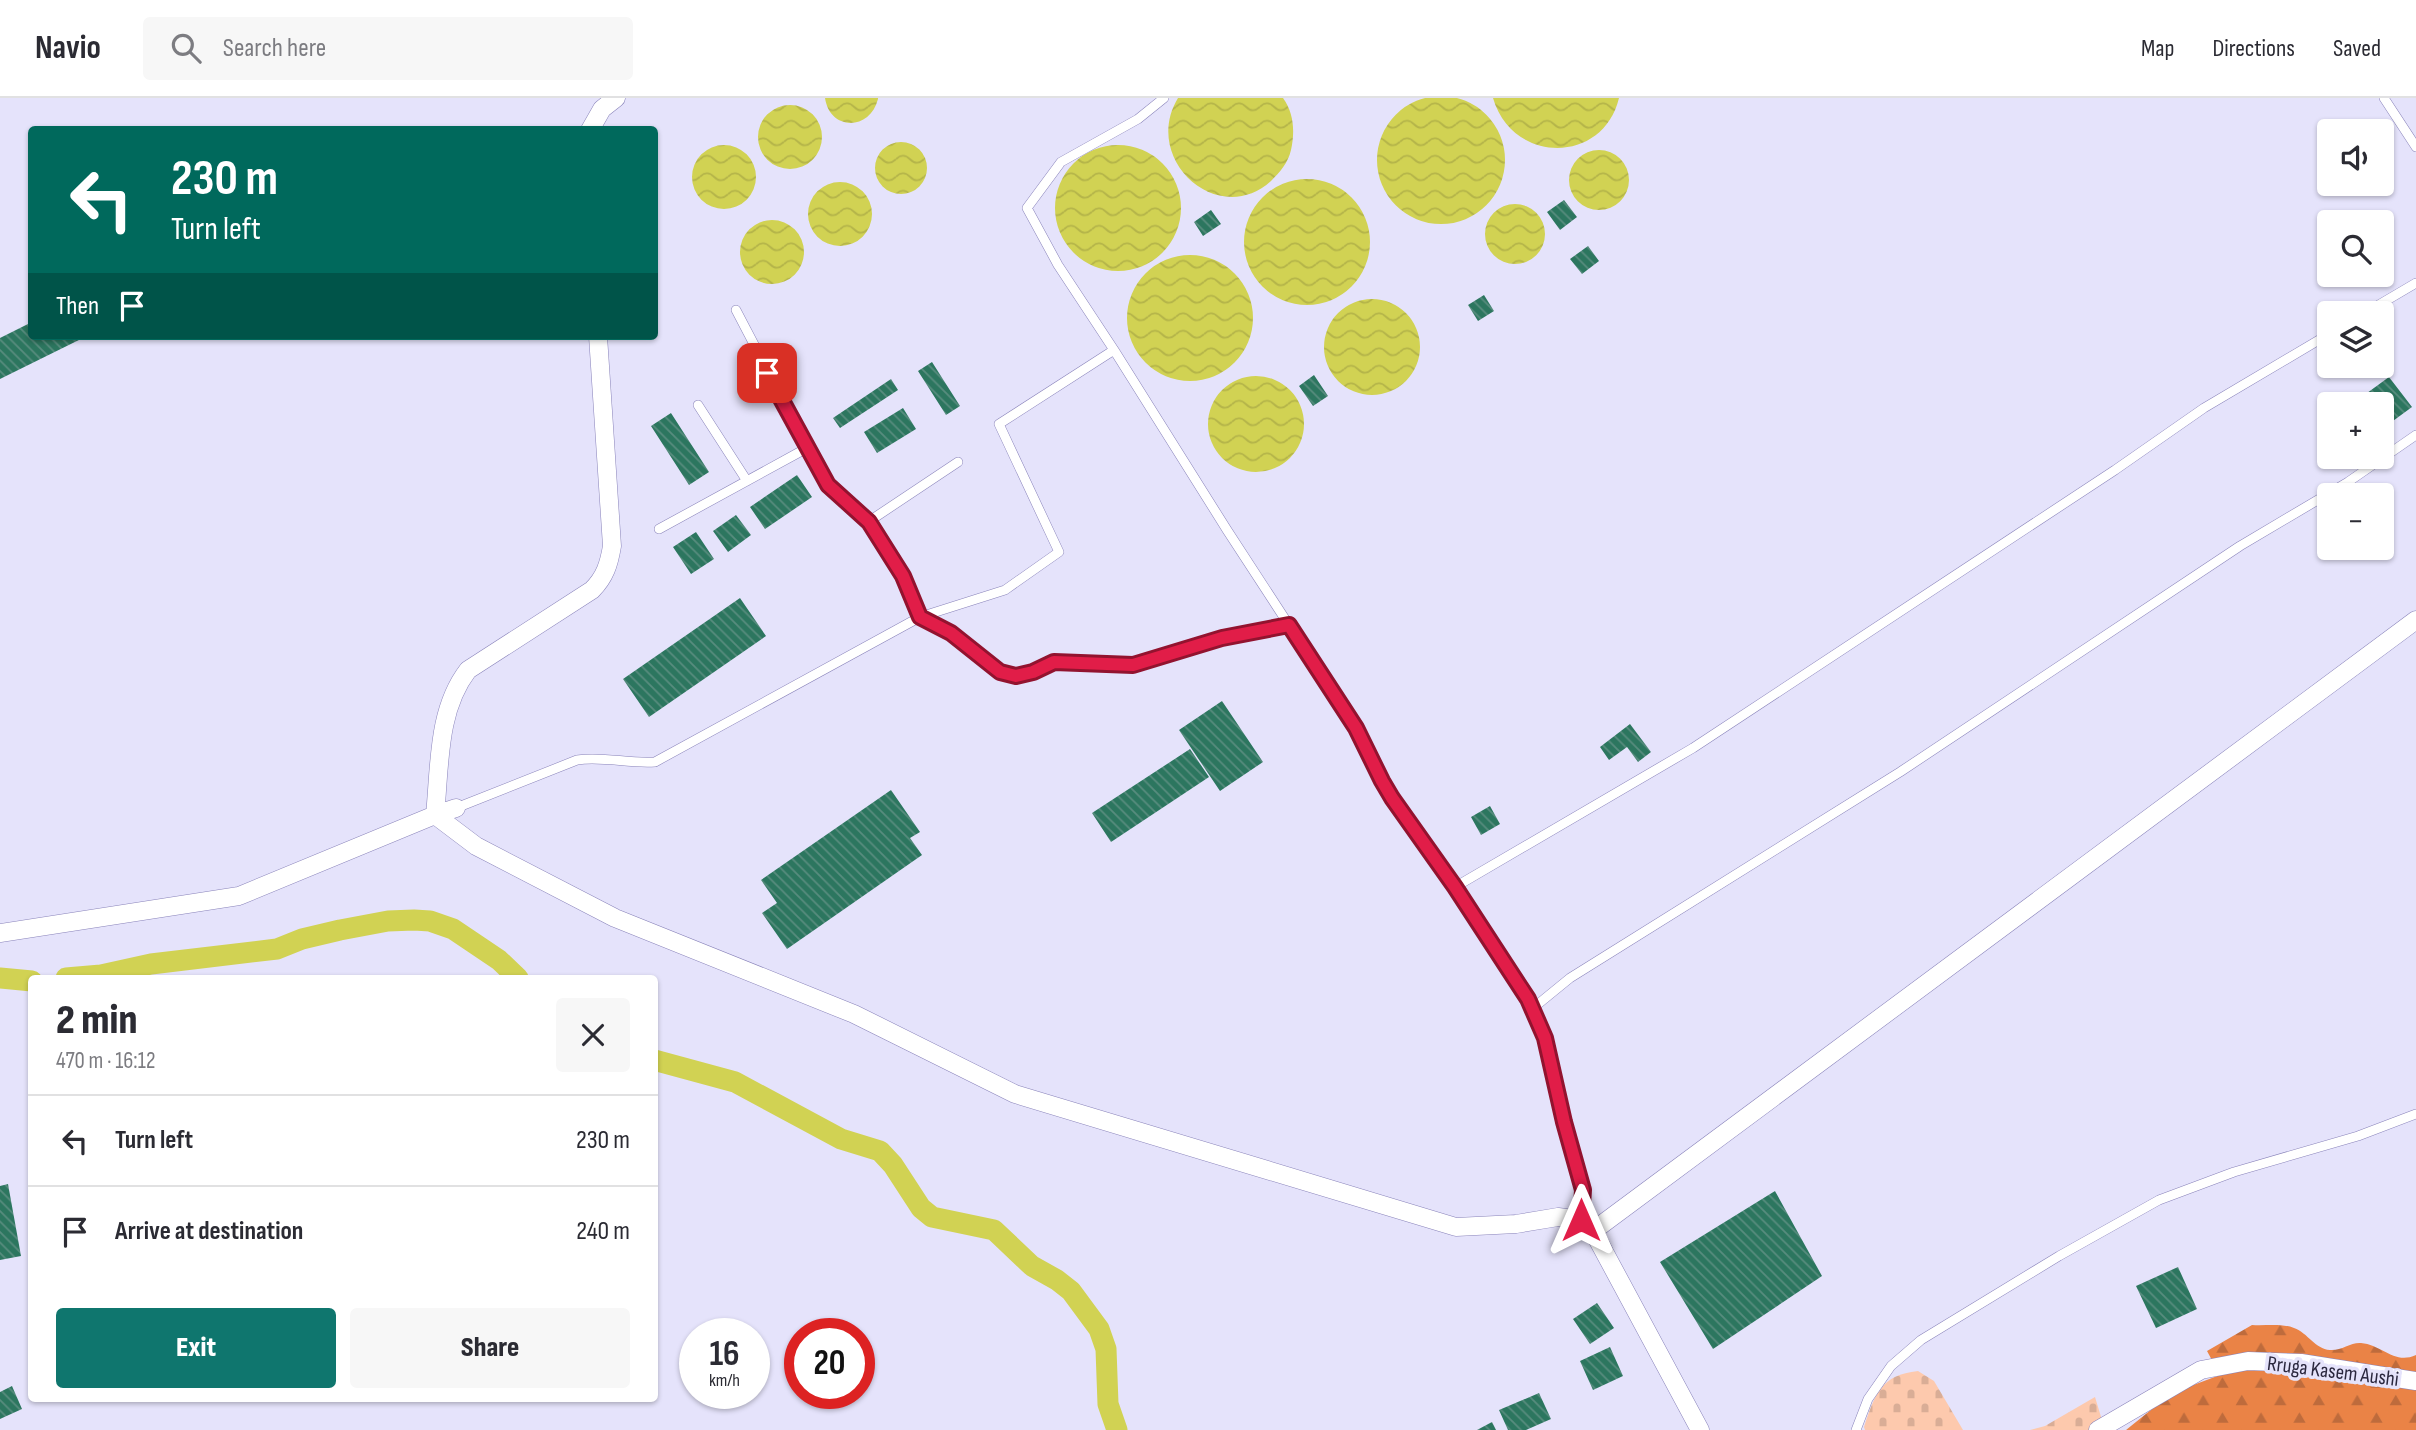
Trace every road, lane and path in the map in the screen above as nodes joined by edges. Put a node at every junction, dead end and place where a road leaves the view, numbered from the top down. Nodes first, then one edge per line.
1 (616, 98) edge
2 (1164, 98) edge
3 (2384, 98) edge
4 (592, 126) edge
5 (2416, 147) edge
6 (2416, 283) edge
7 (2385, 301) edge
8 (736, 310) dead end
9 (598, 340) edge
10 (2317, 341) edge
11 (1114, 350) junction
12 (698, 405) dead end
13 (2416, 436) edge
14 (807, 448) junction
15 (958, 462) dead end
16 (747, 481) junction
17 (869, 522) junction
18 (659, 529) dead end
19 (920, 617) junction
20 (2416, 620) edge
21 (1289, 625) junction
22 (456, 808) joint
23 (435, 815) junction
24 (1455, 887) junction
25 (0, 933) edge
26 (1532, 1009) junction
27 (2416, 1114) edge
28 (1587, 1225) junction
29 (2416, 1381) edge
30 (1700, 1430) edge
31 (1856, 1430) edge
32 (2098, 1430) edge

1 - 4 street
2 - 11 lane
3 - 5 lane
6 - 7 lane
8 - 14 lane
9 - 23 street
10 - 24 lane
11 - 19 lane
11 - 21 lane
12 - 16 lane
13 - 26 lane
14 - 16 lane
14 - 17 lane
15 - 17 lane
16 - 18 lane
17 - 19 lane
19 - 21 lane
19 - 22 lane
20 - 28 street
21 - 24 lane
22 - 23 street
23 - 25 street
23 - 28 street
24 - 26 lane
26 - 28 lane
27 - 31 lane
28 - 30 street
29 - 32 street, Rruga Kasem Aushi

